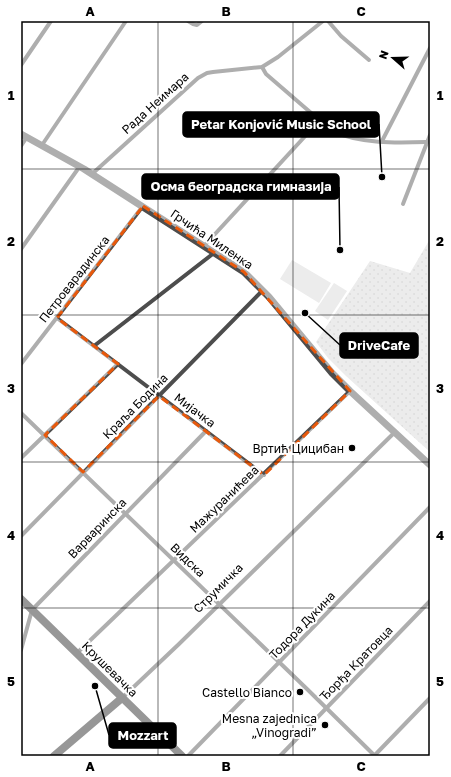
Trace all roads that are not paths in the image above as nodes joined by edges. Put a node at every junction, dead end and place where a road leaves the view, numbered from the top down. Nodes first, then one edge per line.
1 (51, 21) edge
2 (126, 21) edge
3 (188, 21) edge
4 (202, 21) edge
5 (323, 21) edge
6 (328, 21) edge
7 (430, 48) edge
8 (369, 60) dead end
9 (21, 65) edge
10 (262, 67) junction
11 (320, 120) junction
12 (430, 135) edge
13 (24, 136) edge
14 (382, 141) junction
15 (426, 142) junction
16 (42, 145) junction
17 (21, 146) edge
18 (80, 166) junction
19 (92, 174) junction
20 (402, 204) dead end
21 (143, 206) junction
22 (204, 246) junction
23 (21, 249) edge
24 (214, 252) junction
25 (262, 290) junction
26 (57, 318) junction
27 (94, 346) junction
28 (21, 364) edge
29 (118, 364) junction
30 (350, 391) junction
31 (159, 396) junction
32 (21, 413) edge
33 (206, 431) junction
34 (395, 432) junction
35 (45, 435) junction
36 (21, 458) edge
37 (430, 465) edge
38 (83, 472) junction
39 (264, 475) junction
40 (430, 507) edge
41 (125, 513) junction
42 (21, 536) edge
43 (174, 561) junction
44 (21, 599) edge
45 (430, 601) edge
46 (219, 604) junction
47 (32, 610) junction
48 (21, 650) edge
49 (76, 653) junction
50 (280, 662) junction
51 (122, 698) junction
52 (430, 698) edge
53 (327, 708) junction
54 (54, 756) edge
55 (182, 756) edge
56 (188, 756) edge
57 (280, 756) edge
58 (375, 756) edge

1 - 9 street
2 - 16 street
3 - 4 street
5 - 10 street, Рада Неимара
6 - 8 street
7 - 14 street
10 - 11 street
10 - 19 street, Рада Неимара
11 - 14 street
11 - 22 street
12 - 15 street
13 - 16 street, Грчића Миленка
13 - 17 street
14 - 15 street
15 - 20 street
16 - 18 street, Грчића Миленка
18 - 19 street, Грчића Миленка
18 - 23 street
19 - 21 street, Грчића Миленка
21 - 22 street, Грчића Миленка
21 - 26 street, Петроварадинска
22 - 24 street, Грчића Миленка
24 - 25 street, Грчића Миленка
24 - 27 street
25 - 30 street, Грчића Миленка
25 - 31 street, Краља Бодина
26 - 27 street, Мијачка
26 - 28 street, Петроварадинска
27 - 29 street, Мијачка
29 - 31 street, Мијачка
29 - 35 street
30 - 34 street, Грчића Миленка
30 - 39 street, Мажуранићева
31 - 33 street, Мијачка
31 - 38 street, Краља Бодина
32 - 35 street, Видска
33 - 39 street, Мијачка
33 - 41 street, Варваринска
34 - 37 street, Грчића Миленка
34 - 46 street, Струмичка
35 - 36 street
35 - 38 street, Видска
38 - 41 street, Видска
38 - 42 street, Краља Бодина
39 - 43 street, Мажуранићева
40 - 50 street, Тодора Дукина
41 - 43 street, Видска
41 - 47 street, Варваринска
43 - 46 street, Видска
43 - 49 street, Мажуранићева
44 - 47 main road, Крушевачка
45 - 53 street, Ђорђа Кратовца
46 - 50 street, Видска
46 - 51 street, Струмичка
47 - 48 street, Варваринска
47 - 49 main road, Крушевачка
49 - 51 main road, Крушевачка
50 - 53 street, Видска
50 - 56 street, Тодора Дукина
51 - 54 main road, Струмичка
51 - 55 main road, Крушевачка
52 - 58 street
53 - 57 street, Ђорђа Кратовца
53 - 58 street, Видска

